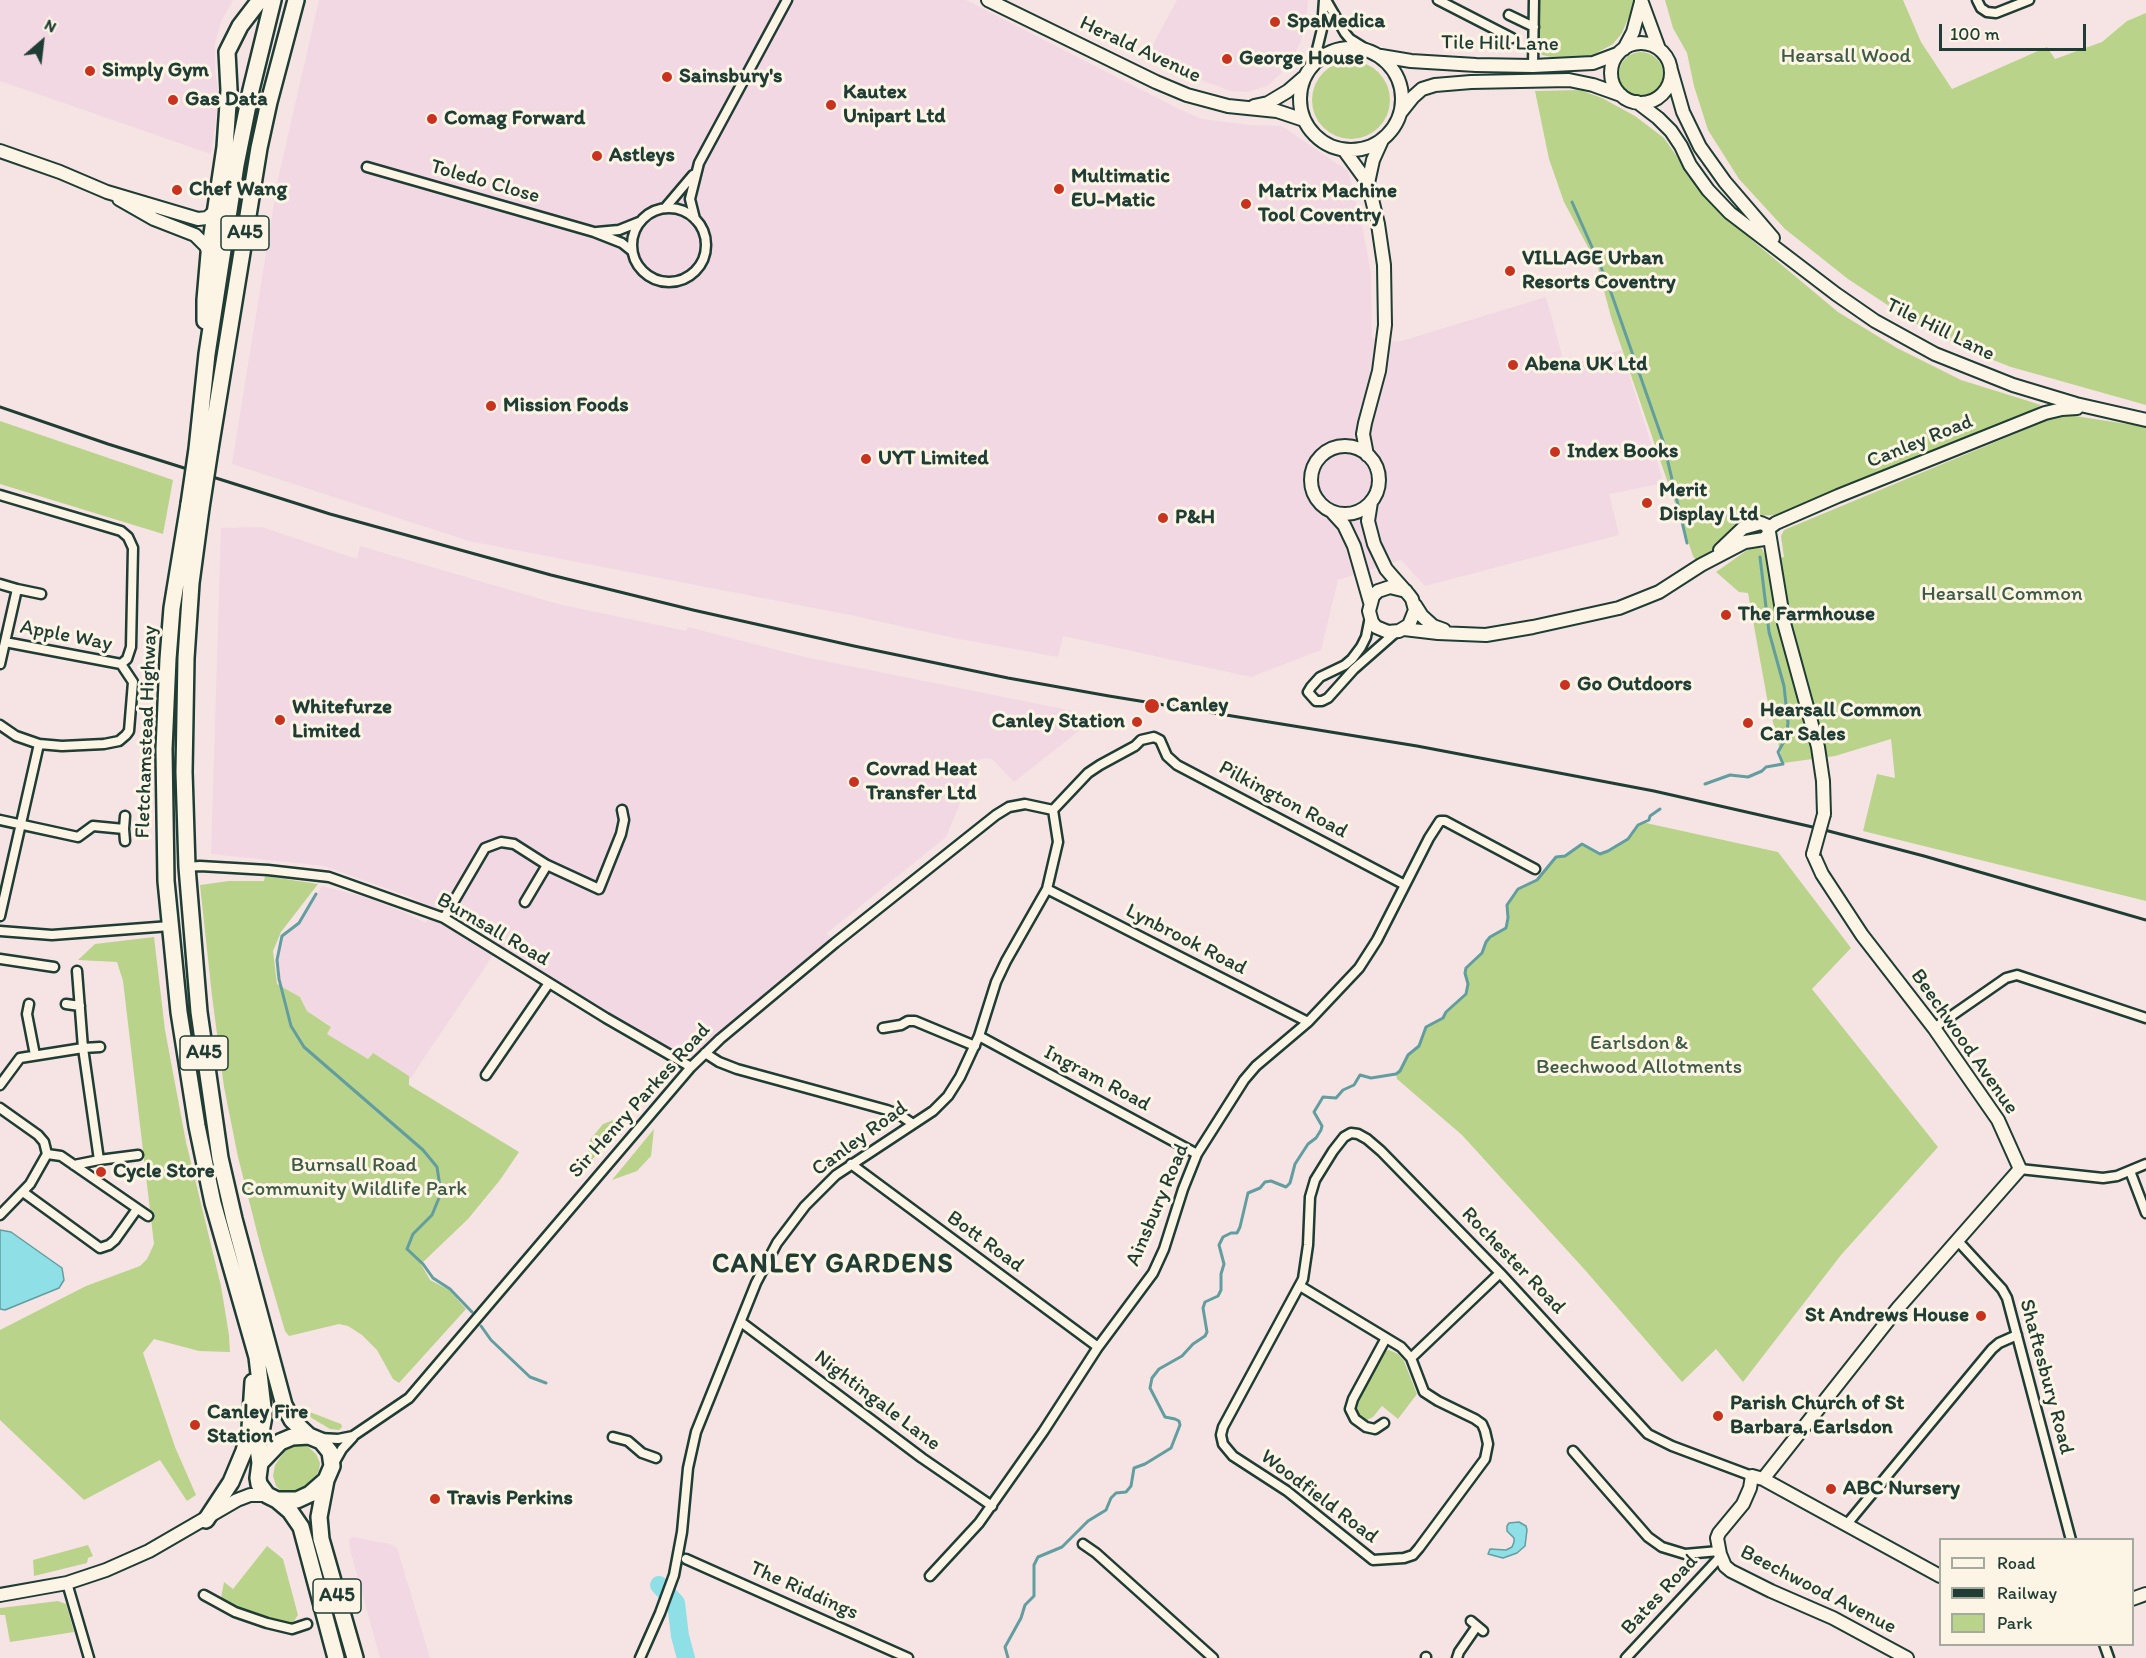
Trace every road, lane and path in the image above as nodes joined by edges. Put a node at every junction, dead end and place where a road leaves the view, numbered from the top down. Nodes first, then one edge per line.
1 (260, 0) edge
2 (273, 0) edge
3 (296, 0) edge
4 (787, 0) edge
5 (988, 0) edge
6 (1325, 0) edge
7 (1438, 0) edge
8 (1534, 0) edge
9 (1977, 0) edge
10 (2029, 0) edge
11 (1641, 1) edge
12 (1509, 15) dead end
13 (1534, 27) junction
14 (1512, 38) dead end
15 (1366, 49) junction
16 (1659, 49) junction
17 (1621, 52) junction
18 (1381, 56) junction
19 (1313, 66) junction
20 (1533, 66) junction
21 (1671, 69) junction
22 (1304, 77) junction
23 (1621, 95) junction
24 (1636, 102) junction
25 (1246, 108) junction
26 (1400, 113) junction
27 (1304, 120) junction
28 (1382, 140) junction
29 (1344, 150) junction
30 (0, 151) edge
31 (367, 167) dead end
32 (695, 173) junction
33 (1368, 183) junction
34 (107, 192) junction
35 (665, 208) junction
36 (214, 212) junction
37 (695, 219) junction
38 (640, 221) junction
39 (594, 232) junction
40 (632, 251) junction
41 (209, 254) junction
42 (1789, 257) junction
43 (207, 354) junction
44 (2090, 408) junction
45 (1369, 409) junction
46 (2146, 420) edge
47 (1344, 447) junction
48 (203, 449) junction
49 (1367, 455) junction
50 (0, 495) edge
51 (1371, 502) junction
52 (195, 506) junction
53 (1332, 512) junction
54 (1764, 535) junction
55 (1701, 565) junction
56 (0, 584) edge
57 (17, 589) junction
58 (1406, 591) junction
59 (41, 594) dead end
60 (1370, 602) junction
61 (1414, 604) junction
62 (1370, 616) junction
63 (1400, 631) junction
64 (1454, 634) junction
65 (5, 642) junction
66 (0, 664) edge
67 (121, 664) junction
68 (0, 725) edge
69 (39, 744) junction
70 (622, 810) dead end
71 (1053, 810) junction
72 (125, 816) dead end
73 (0, 820) edge
74 (20, 824) junction
75 (124, 829) junction
76 (125, 841) dead end
77 (547, 865) junction
78 (187, 867) junction
79 (1535, 869) dead end
80 (1405, 885) junction
81 (1047, 889) junction
82 (525, 902) dead end
83 (0, 916) edge
84 (444, 918) junction
85 (170, 926) junction
86 (0, 931) edge
87 (0, 959) edge
88 (49, 968) dead end
89 (77, 971) dead end
90 (549, 983) junction
91 (29, 1004) dead end
92 (66, 1004) dead end
93 (80, 1006) junction
94 (2146, 1018) edge
95 (1308, 1022) junction
96 (883, 1028) dead end
97 (1934, 1028) junction
98 (979, 1036) junction
99 (975, 1046) junction
100 (100, 1047) dead end
101 (83, 1048) junction
102 (705, 1053) junction
103 (35, 1055) junction
104 (691, 1067) junction
105 (486, 1075) dead end
106 (0, 1085) edge
107 (0, 1108) edge
108 (914, 1124) junction
109 (47, 1154) junction
110 (1197, 1154) junction
111 (138, 1155) dead end
112 (99, 1160) junction
113 (851, 1164) junction
114 (2146, 1164) edge
115 (74, 1165) junction
116 (2020, 1169) junction
117 (2130, 1171) junction
118 (23, 1192) junction
119 (137, 1209) junction
120 (2146, 1213) edge
121 (0, 1215) edge
122 (148, 1216) dead end
123 (1958, 1240) junction
124 (1500, 1273) junction
125 (1300, 1286) junction
126 (242, 1305) junction
127 (741, 1322) junction
128 (2017, 1335) junction
129 (1386, 1338) junction
130 (1098, 1347) junction
131 (1411, 1358) junction
132 (1384, 1423) dead end
133 (1221, 1435) joint
134 (353, 1436) junction
135 (313, 1437) junction
136 (613, 1437) dead end
137 (1573, 1451) dead end
138 (656, 1458) dead end
139 (259, 1467) junction
140 (329, 1473) junction
141 (1757, 1478) junction
142 (272, 1497) junction
143 (237, 1500) junction
144 (992, 1506) junction
145 (206, 1520) junction
146 (1847, 1524) junction
147 (2071, 1538) edge
148 (1083, 1544) dead end
149 (1720, 1554) junction
150 (686, 1558) dead end
151 (1939, 1575) edge
152 (930, 1576) dead end
153 (67, 1582) junction
154 (0, 1595) edge
155 (204, 1595) dead end
156 (307, 1624) dead end
157 (1477, 1626) dead end
158 (90, 1658) edge
159 (336, 1658) edge
160 (355, 1658) edge
161 (640, 1658) edge
162 (908, 1658) edge
163 (1213, 1658) edge
164 (1457, 1658) edge
165 (1626, 1658) edge
166 (1907, 1658) edge

1 - 36 highway
2 - 43 highway, Fletchamstead Highway / A45
3 - 48 highway, Fletchamstead Highway / A45
4 - 32 street
5 - 25 street, Herald Avenue
6 - 15 street
6 - 19 street
7 - 14 street, Tile Hill Lane
8 - 13 street
9 - 10 street
11 - 16 street
11 - 17 street
12 - 13 street
13 - 20 street
15 - 18 street
15 - 19 street
16 - 17 street
16 - 21 street
17 - 20 street, Tile Hill Lane
17 - 23 street
18 - 20 street, Tile Hill Lane
18 - 26 street
19 - 22 street
21 - 24 street
21 - 42 street, Tile Hill Lane
22 - 25 street, Herald Avenue
22 - 27 street
23 - 24 street
23 - 26 street, Tile Hill Lane
24 - 42 street, Tile Hill Lane
25 - 27 street, Herald Avenue
26 - 28 street
27 - 29 street
28 - 29 street
28 - 33 street
29 - 33 street
30 - 34 street
31 - 39 street, Toledo Close
32 - 35 street
32 - 37 street
33 - 45 street
34 - 36 street
34 - 41 street
35 - 37 street
35 - 38 street
36 - 41 highway
37 - 40 street
38 - 39 street, Toledo Close
38 - 40 street
39 - 40 street, Toledo Close
41 - 43 highway
42 - 44 street, Tile Hill Lane
43 - 48 highway, Fletchamstead Highway / A45
44 - 46 street
44 - 54 street, Canley Road
45 - 47 street
45 - 49 street
47 - 49 street
47 - 53 street
48 - 52 highway, Fletchamstead Highway / A45, bridge
49 - 51 street
50 - 67 street
51 - 53 street
51 - 58 street
52 - 78 highway, Fletchamstead Highway / A45
52 - 85 highway, Fletchamstead Highway / A45
53 - 60 street
54 - 55 street, Canley Road
54 - 55 street, Canley Road
54 - 97 street, Beechwood Avenue, bridge
55 - 64 street, Canley Road
56 - 57 street
57 - 59 street
57 - 65 street
58 - 60 street
58 - 61 street
60 - 62 street
61 - 63 street
61 - 64 street, Canley Road
62 - 63 street
62 - 63 street
63 - 64 street, Canley Road
65 - 66 street
65 - 67 street, Apple Way
67 - 69 street
68 - 69 street
69 - 74 street
70 - 77 street
71 - 80 street, Pilkington Road
71 - 81 street, Canley Road
71 - 102 street, Sir Henry Parkes Road
72 - 75 street
73 - 74 street
74 - 75 street
74 - 83 street
75 - 76 street
77 - 82 street
77 - 84 street
78 - 84 street, Burnsall Road
78 - 135 highway, Fletchamstead Highway / A45
79 - 80 street, Ainsbury Road
80 - 95 street, Ainsbury Road
81 - 95 street, Lynbrook Road
81 - 98 street, Canley Road
84 - 90 street, Burnsall Road
85 - 86 street
85 - 126 highway, Fletchamstead Highway / A45
87 - 88 street
89 - 93 street
90 - 104 street, Burnsall Road
90 - 105 street
91 - 103 street
92 - 93 street
93 - 101 street
94 - 97 street
95 - 110 street, Ainsbury Road
96 - 99 street
97 - 116 street, Beechwood Avenue
98 - 99 street, Canley Road
98 - 110 street, Ingram Road
99 - 108 street, Canley Road
100 - 101 street
101 - 103 street
101 - 112 street
102 - 104 street, Sir Henry Parkes Road
102 - 108 street
103 - 106 street
104 - 134 street, Sir Henry Parkes Road
107 - 109 street
108 - 113 street, Canley Road
109 - 115 street
109 - 118 street
110 - 130 street, Ainsbury Road
111 - 112 street
112 - 115 street
113 - 127 street, Canley Road
113 - 130 street, Bott Road
114 - 117 street
115 - 119 street
116 - 117 street
116 - 123 street, Beechwood Avenue
117 - 120 street
118 - 119 street
118 - 121 street
119 - 122 street
123 - 128 street, Shaftesbury Road
123 - 141 street, Beechwood Avenue
124 - 125 street, Rochester Road
124 - 131 street
124 - 141 street, Rochester Road
125 - 129 street, Woodfield Road
125 - 133 street, Rochester Road
126 - 139 highway, Fletchamstead Highway / A45
126 - 145 highway
127 - 144 street, Nightingale Lane
127 - 161 street, Canley Road
128 - 146 street
128 - 147 street, Shaftesbury Road
129 - 131 street, Woodfield Road
129 - 132 street
130 - 144 street, Ainsbury Road
131 - 133 street, Woodfield Road
134 - 135 street, Sir Henry Parkes Road
134 - 140 street, Sir Henry Parkes Road
135 - 139 highway
135 - 140 highway, A45
136 - 138 street
137 - 149 street, Beechwood Avenue
139 - 142 highway, A45
139 - 143 street
140 - 142 highway
140 - 160 highway, A45
141 - 146 street, Rochester Road
141 - 149 street, Beechwood Avenue
142 - 143 street
142 - 159 highway, A45
143 - 145 street
144 - 152 street, Ainsbury Road
145 - 153 street
146 - 151 street, Rochester Road
148 - 163 street
149 - 165 street, Bates Road
149 - 166 street, Beechwood Avenue
150 - 162 street, The Riddings
153 - 154 street
153 - 158 street
155 - 156 street
157 - 164 street

